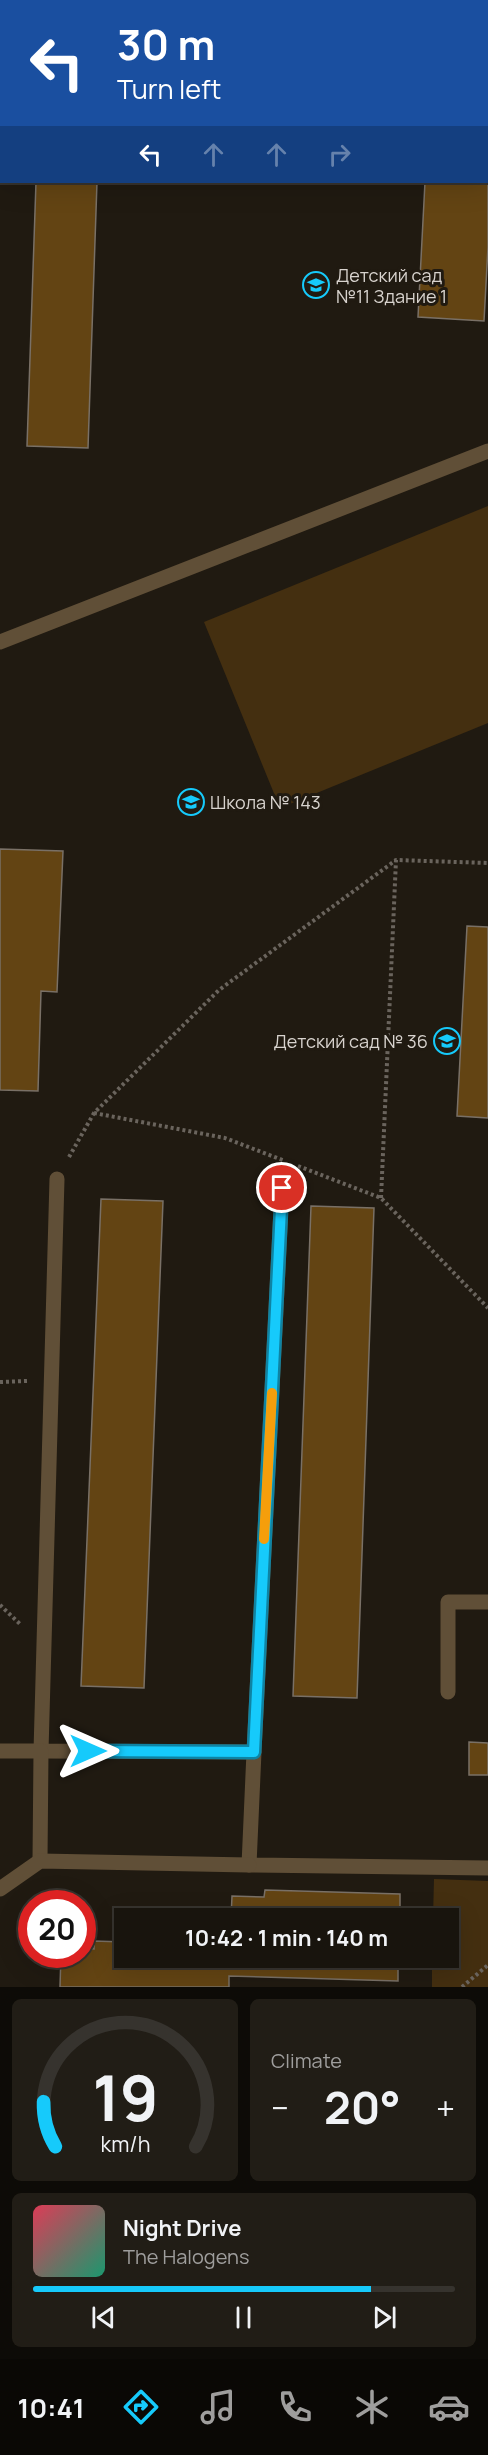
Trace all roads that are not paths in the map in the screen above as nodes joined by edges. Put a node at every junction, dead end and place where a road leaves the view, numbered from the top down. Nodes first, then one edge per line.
1 (488, 451) edge
2 (0, 642) edge
3 (57, 1179) road end
4 (282, 1188) dead end
5 (488, 1602) edge
6 (448, 1692) dead end
7 (0, 1751) edge
8 (41, 1751) junction
9 (254, 1752) junction
10 (40, 1861) junction
11 (249, 1865) junction
12 (488, 1868) edge
13 (0, 1889) edge

1 - 2 lane
3 - 8 lane
4 - 9 lane
5 - 6 lane
7 - 8 lane
8 - 9 lane
8 - 10 lane
9 - 11 lane
10 - 11 lane
10 - 13 lane
11 - 12 lane

